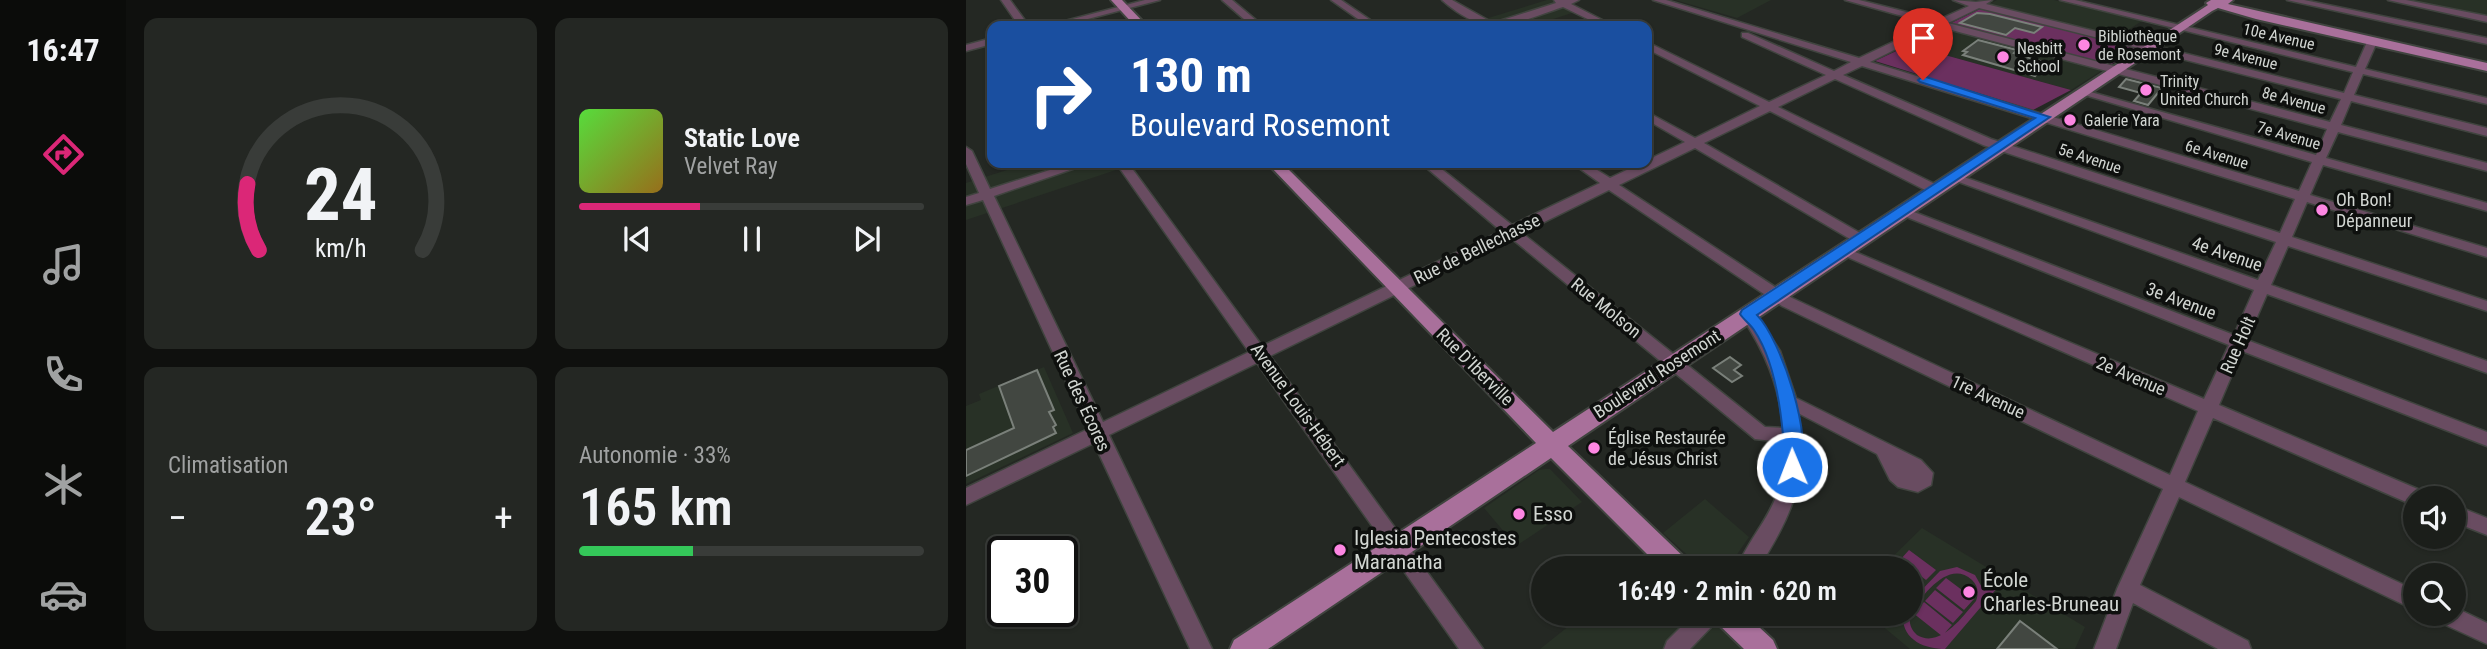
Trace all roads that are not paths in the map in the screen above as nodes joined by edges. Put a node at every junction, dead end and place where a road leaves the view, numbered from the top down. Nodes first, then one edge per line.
1 (1005, 0) edge
2 (1156, 0) edge
3 (1226, 0) edge
4 (1335, 0) edge
5 (1446, 0) edge
6 (1575, 0) edge
7 (1657, 0) edge
8 (1849, 0) edge
9 (1957, 0) edge
10 (1987, 0) edge
11 (2064, 0) edge
12 (2291, 0) edge
13 (2392, 0) edge
14 (1560, 2) edge
15 (2213, 3) edge
16 (1120, 4) edge
17 (1977, 5) junction
18 (1694, 12) junction
19 (2487, 19) edge
20 (1020, 21) edge
21 (1067, 21) edge
22 (1136, 21) edge
23 (1252, 21) edge
24 (1366, 21) edge
25 (1484, 21) edge
26 (1507, 21) edge
27 (1599, 21) edge
28 (1938, 24) junction
29 (2180, 28) junction
30 (2487, 41) edge
31 (987, 42) edge
32 (2372, 42) junction
33 (966, 48) edge
34 (1652, 48) edge
35 (2150, 48) junction
36 (1861, 60) junction
37 (2487, 67) edge
38 (2116, 70) junction
39 (2359, 71) junction
40 (1833, 74) junction
41 (2083, 93) junction
42 (2347, 97) junction
43 (2487, 101) edge
44 (1768, 106) junction
45 (2044, 117) junction
46 (1652, 119) edge
47 (2334, 127) junction
48 (2487, 132) edge
49 (1694, 142) junction
50 (2001, 146) junction
51 (966, 151) edge
52 (2319, 160) junction
53 (1652, 163) edge
54 (2487, 167) edge
55 (1069, 168) edge
56 (1126, 168) edge
57 (1279, 168) edge
58 (1433, 168) edge
59 (1585, 168) edge
60 (1641, 168) edge
61 (1954, 178) junction
62 (1609, 184) junction
63 (1936, 190) junction
64 (986, 195) junction
65 (2302, 196) junction
66 (966, 201) edge
67 (2487, 207) edge
68 (1901, 212) junction
69 (1512, 232) junction
70 (2284, 239) junction
71 (1862, 240) junction
72 (1843, 252) junction
73 (2487, 253) edge
74 (2263, 287) junction
75 (1397, 288) junction
76 (1776, 295) junction
77 (2487, 306) edge
78 (1748, 314) junction
79 (2238, 344) junction
80 (1261, 354) junction
81 (1674, 363) junction
82 (2487, 367) edge
83 (1787, 402) junction
84 (2209, 410) junction
85 (1097, 433) junction
86 (1792, 436) junction
87 (2487, 439) edge
88 (1551, 444) junction
89 (1885, 452) dead end
90 (2175, 486) junction
91 (2403, 492) edge
92 (966, 497) edge
93 (2466, 518) edge
94 (2487, 527) edge
95 (1400, 547) junction
96 (1666, 556) edge
97 (1754, 556) edge
98 (2128, 589) junction
99 (2403, 594) edge
100 (2466, 624) edge
101 (1697, 626) edge
102 (1739, 626) edge
103 (2487, 634) edge
104 (1200, 649) edge
105 (1244, 649) edge
106 (1472, 649) edge
107 (1675, 649) edge
108 (1763, 649) edge
109 (2105, 649) edge
110 (2240, 649) edge

1 - 20 street
2 - 16 street
3 - 23 street
4 - 24 street
5 - 25 street
6 - 14 street
7 - 18 street, 6e Avenue
8 - 28 street, 8e Avenue
9 - 17 street, 9e Avenue
10 - 17 street, Rue de Bellechasse
11 - 29 street, 10e Avenue
12 - 30 street
13 - 19 street
14 - 26 street
14 - 27 street
15 - 29 main road, Boulevard Rosemont
15 - 32 main road
16 - 21 street
16 - 22 main road
17 - 28 street, Rue de Bellechasse
17 - 35 street, 9e Avenue
18 - 36 street, 6e Avenue
18 - 40 street, 5e Avenue
28 - 36 street, Rue de Bellechasse
28 - 38 street, 8e Avenue
29 - 35 main road, Boulevard Rosemont
29 - 39 street, 10e Avenue
31 - 33 street
32 - 37 main road
32 - 39 street, Rue Holt
34 - 44 street
35 - 38 main road, Boulevard Rosemont
35 - 42 street, 9e Avenue
36 - 40 street, Rue de Bellechasse
36 - 45 street, 6e Avenue
38 - 41 main road, Boulevard Rosemont
38 - 47 street, 8e Avenue
39 - 42 street, Rue Holt
39 - 43 street, 10e Avenue
40 - 44 street, Rue de Bellechasse
40 - 50 street, 5e Avenue
41 - 45 main road, Boulevard Rosemont
41 - 52 street, 7e Avenue
42 - 47 street, Rue Holt
42 - 48 street, 9e Avenue
44 - 49 street, Rue de Bellechasse
44 - 63 street
45 - 50 main road, Boulevard Rosemont
45 - 65 street, 6e Avenue
46 - 49 street
47 - 52 street, Rue Holt
47 - 54 street, 8e Avenue
49 - 53 street, Rue de Bellechasse
49 - 71 street
50 - 61 main road, Boulevard Rosemont
50 - 70 street, 5e Avenue
51 - 64 street, Rue des Écores
52 - 65 street, Rue Holt
52 - 67 street, 7e Avenue
55 - 64 street
56 - 80 street, Avenue Louis-Hébert
57 - 75 main road, Rue D'Iberville
58 - 69 street, Rue Molson
59 - 62 street, 1re Avenue
60 - 62 street, Rue de Bellechasse
61 - 63 main road, Boulevard Rosemont
61 - 74 street, 4e Avenue
62 - 69 street, Rue de Bellechasse
62 - 76 street, 1re Avenue
63 - 68 main road, Boulevard Rosemont
64 - 66 street
64 - 85 street, Rue des Écores
65 - 70 street, Rue Holt
65 - 73 street, 6e Avenue
68 - 71 main road, Boulevard Rosemont
68 - 79 street, 3e Avenue
69 - 75 street, Rue de Bellechasse
69 - 81 street, Rue Molson
70 - 74 street, Rue Holt
70 - 77 street, 5e Avenue
71 - 72 main road, Boulevard Rosemont
72 - 76 main road, Boulevard Rosemont
72 - 84 street, 2e Avenue
74 - 79 street, Rue Holt
74 - 82 street, 4e Avenue
75 - 80 street, Rue de Bellechasse
75 - 88 main road, Rue D'Iberville
76 - 78 main road, Boulevard Rosemont
76 - 90 street, 1re Avenue
78 - 81 main road, Boulevard Rosemont
78 - 83 street
79 - 84 street, Rue Holt
79 - 87 street, 3e Avenue
80 - 85 street, Rue de Bellechasse
80 - 95 street, Avenue Louis-Hébert
81 - 86 street, Rue Molson
81 - 88 main road, Boulevard Rosemont
83 - 86 street
83 - 89 street
84 - 90 street, Rue Holt
84 - 91 street, 2e Avenue
85 - 92 street, Rue de Bellechasse
85 - 104 street, Rue des Écores
86 - 97 street
88 - 95 main road, Boulevard Rosemont
88 - 96 main road, Rue D'Iberville
90 - 98 street, Rue Holt
90 - 99 street, 1re Avenue
93 - 94 street
95 - 105 main road, Boulevard Rosemont
95 - 106 street, Avenue Louis-Hébert
98 - 109 street, Rue Holt
98 - 110 street
100 - 103 street
101 - 107 street
102 - 108 main road

